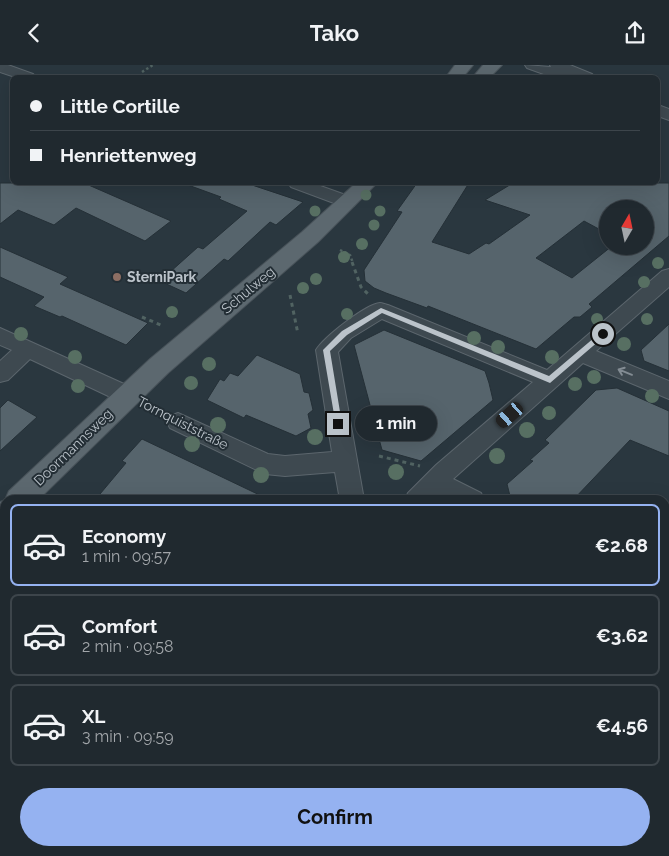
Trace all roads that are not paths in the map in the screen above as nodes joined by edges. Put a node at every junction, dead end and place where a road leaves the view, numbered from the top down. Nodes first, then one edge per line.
1 (464, 65) edge
2 (493, 65) edge
3 (532, 65) edge
4 (557, 65) edge
5 (0, 67) edge
6 (22, 75) edge
7 (456, 75) edge
8 (483, 75) edge
9 (560, 75) edge
10 (582, 75) edge
11 (302, 185) edge
12 (365, 185) edge
13 (348, 202) junction
14 (669, 276) edge
15 (0, 336) edge
16 (27, 349) junction
17 (580, 354) junction
18 (0, 374) edge
19 (550, 380) junction
20 (669, 390) edge
21 (127, 395) junction
22 (178, 422) dead end
23 (344, 461) junction
24 (428, 474) junction
25 (24, 495) edge
26 (351, 495) edge
27 (419, 495) edge
28 (464, 495) edge

1 - 7 main road
2 - 8 main road
3 - 9 street
4 - 10 street
5 - 6 street
11 - 13 street
12 - 13 main road, Schulweg
13 - 21 main road, Schulweg
14 - 17 street
15 - 16 street, Tornquiststraße
16 - 18 street
16 - 21 street, Tornquiststraße
17 - 19 street
20 -> 17 street
19 - 23 street
19 - 24 street
21 - 25 main road, Doormannsweg
22 - 23 street, Tornquiststraße
23 - 26 street
24 - 27 street
24 - 28 street

